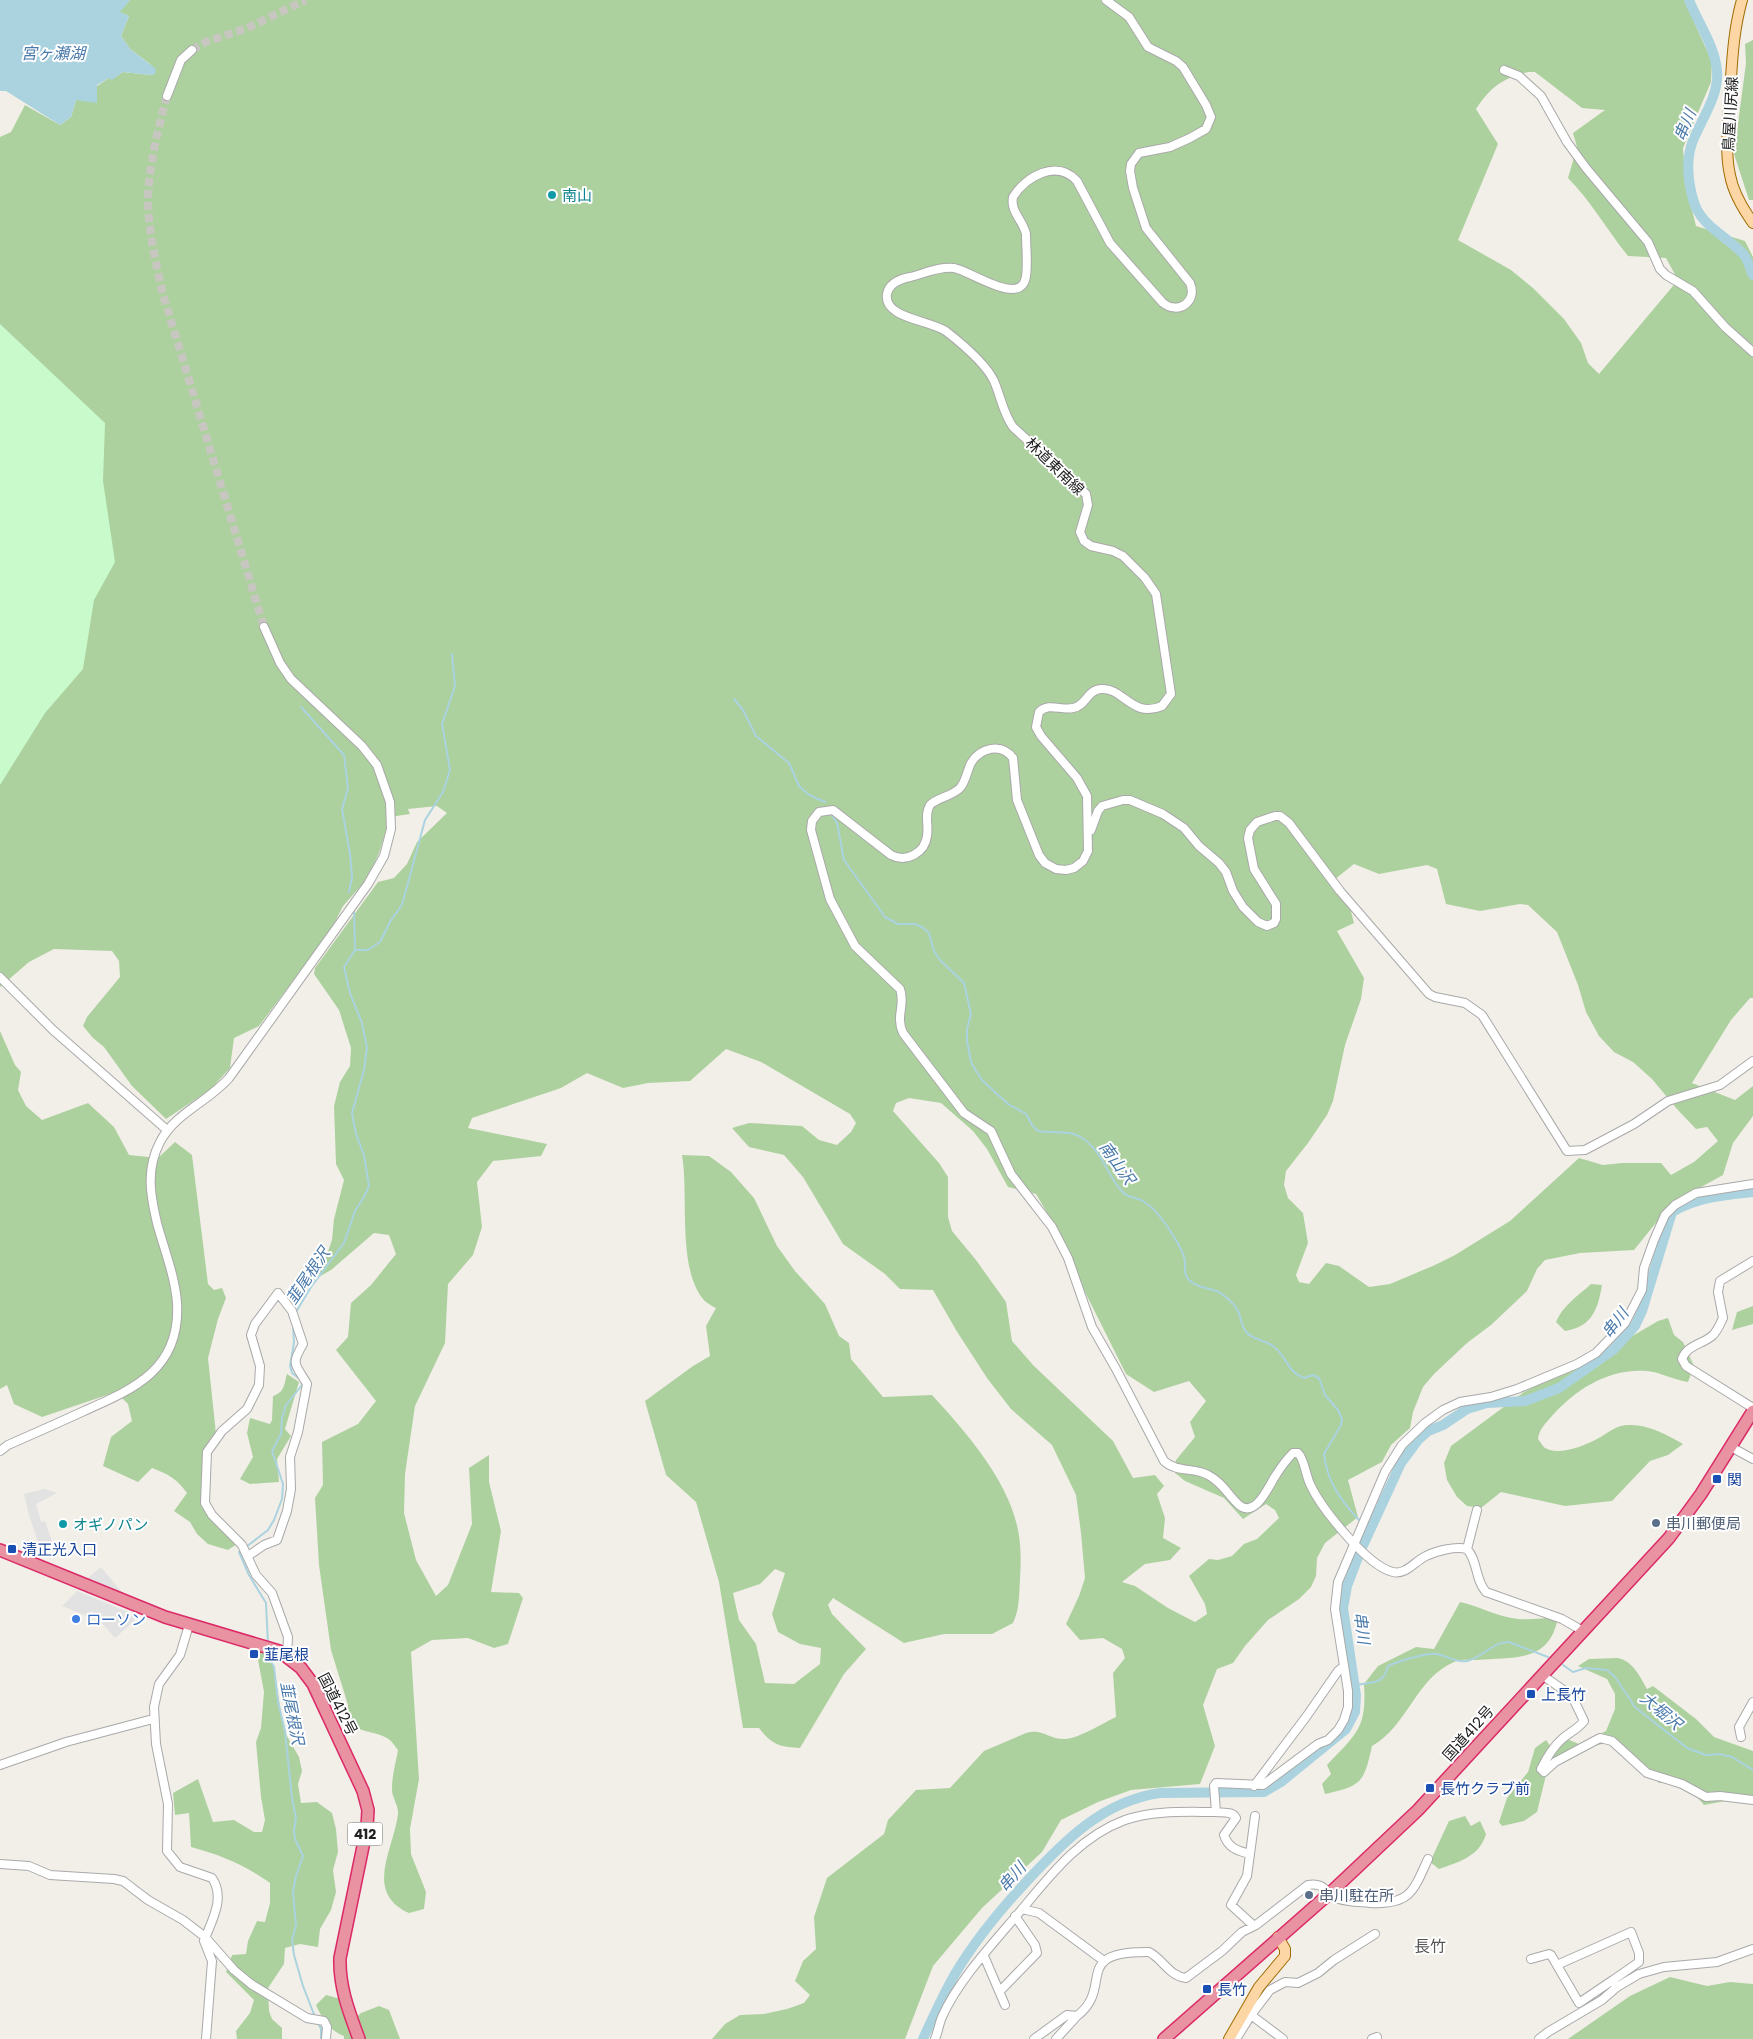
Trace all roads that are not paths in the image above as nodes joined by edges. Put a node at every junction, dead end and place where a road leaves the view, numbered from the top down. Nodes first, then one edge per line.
1 (1106, 0) edge
2 (1742, 0) edge
3 (192, 50) tunnel mouth
4 (1504, 70) dead end
5 (167, 96) tunnel mouth
6 (1753, 223) edge
7 (1753, 352) edge
8 (264, 627) tunnel mouth
9 (1089, 837) junction
10 (0, 977) edge
11 (1753, 1061) edge
12 (167, 1130) junction
13 (1753, 1184) edge
14 (1753, 1261) edge
15 (1753, 1410) edge
16 (1731, 1447) junction
17 (0, 1451) edge
18 (1753, 1459) edge
19 (1477, 1510) dead end
20 (1356, 1545) junction
21 (1466, 1549) junction
22 (0, 1550) edge
23 (248, 1556) junction
24 (189, 1625) junction
25 (1583, 1631) junction
26 (283, 1653) junction
27 (1344, 1666) junction
28 (1542, 1675) junction
29 (1753, 1702) edge
30 (153, 1719) junction
31 (1741, 1737) dead end
32 (0, 1765) edge
33 (1254, 1786) junction
34 (1753, 1800) edge
35 (1216, 1810) junction
36 (1255, 1816) dead end
37 (1250, 1854) junction
38 (1428, 1859) dead end
39 (0, 1864) edge
40 (1330, 1893) junction
41 (1022, 1909) junction
42 (1015, 1916) junction
43 (1254, 1926) junction
44 (1375, 1934) dead end
45 (205, 1937) junction
46 (1278, 1938) junction
47 (1753, 1949) edge
48 (984, 1956) junction
49 (1531, 1959) dead end
50 (1104, 1961) junction
51 (1557, 1965) junction
52 (1615, 1984) junction
53 (1000, 1991) junction
54 (1005, 2005) dead end
55 (1251, 2015) junction
56 (1077, 2016) junction
57 (1168, 2031) edge
58 (206, 2039) edge
59 (326, 2039) edge
60 (359, 2039) edge
61 (936, 2039) edge
62 (1034, 2039) edge
63 (1056, 2039) edge
64 (1229, 2039) edge
65 (1236, 2039) edge
66 (1283, 2039) edge
67 (1539, 2039) edge

1 - 9 street, 林道東南線
2 - 6 main road, 鳥屋川尻線
3 - 5 street
4 - 7 street
8 - 12 street
9 - 11 street
9 - 20 street, 林道東南線
10 - 12 street
12 - 17 street
13 - 20 street
14 - 15 street
15 - 16 highway, 国道412号
16 - 18 street
16 - 25 highway, 国道412号
19 - 21 street
20 - 21 street
20 - 27 street
21 - 25 street
22 - 24 highway, 国道412号 / 412
23 - 23 street
23 - 26 street
24 - 26 highway, 国道412号 / 412
24 - 30 street
25 - 28 highway, 国道412号
26 - 60 highway, 国道412号 / 412
27 - 33 street
27 - 33 street
28 - 34 street
28 - 40 highway, 国道412号
29 - 31 street
30 - 32 street
30 - 45 street
33 - 35 street
35 - 37 street
35 - 41 street
36 - 37 street
37 - 43 street
38 - 40 street
39 - 45 street
40 - 43 street
40 - 46 highway, 国道412号
41 - 42 street
41 - 50 street
42 - 48 street
42 - 53 street
43 - 50 street
44 - 55 street
45 - 58 street
45 - 59 street
46 - 57 highway, 国道412号
46 - 64 main road
47 - 52 street
48 - 53 street
48 - 61 street
49 - 51 street
50 - 56 street
51 - 52 street
51 - 52 street
52 - 67 street
53 - 54 street
55 - 65 street
55 - 66 street
56 - 62 street
56 - 63 street

